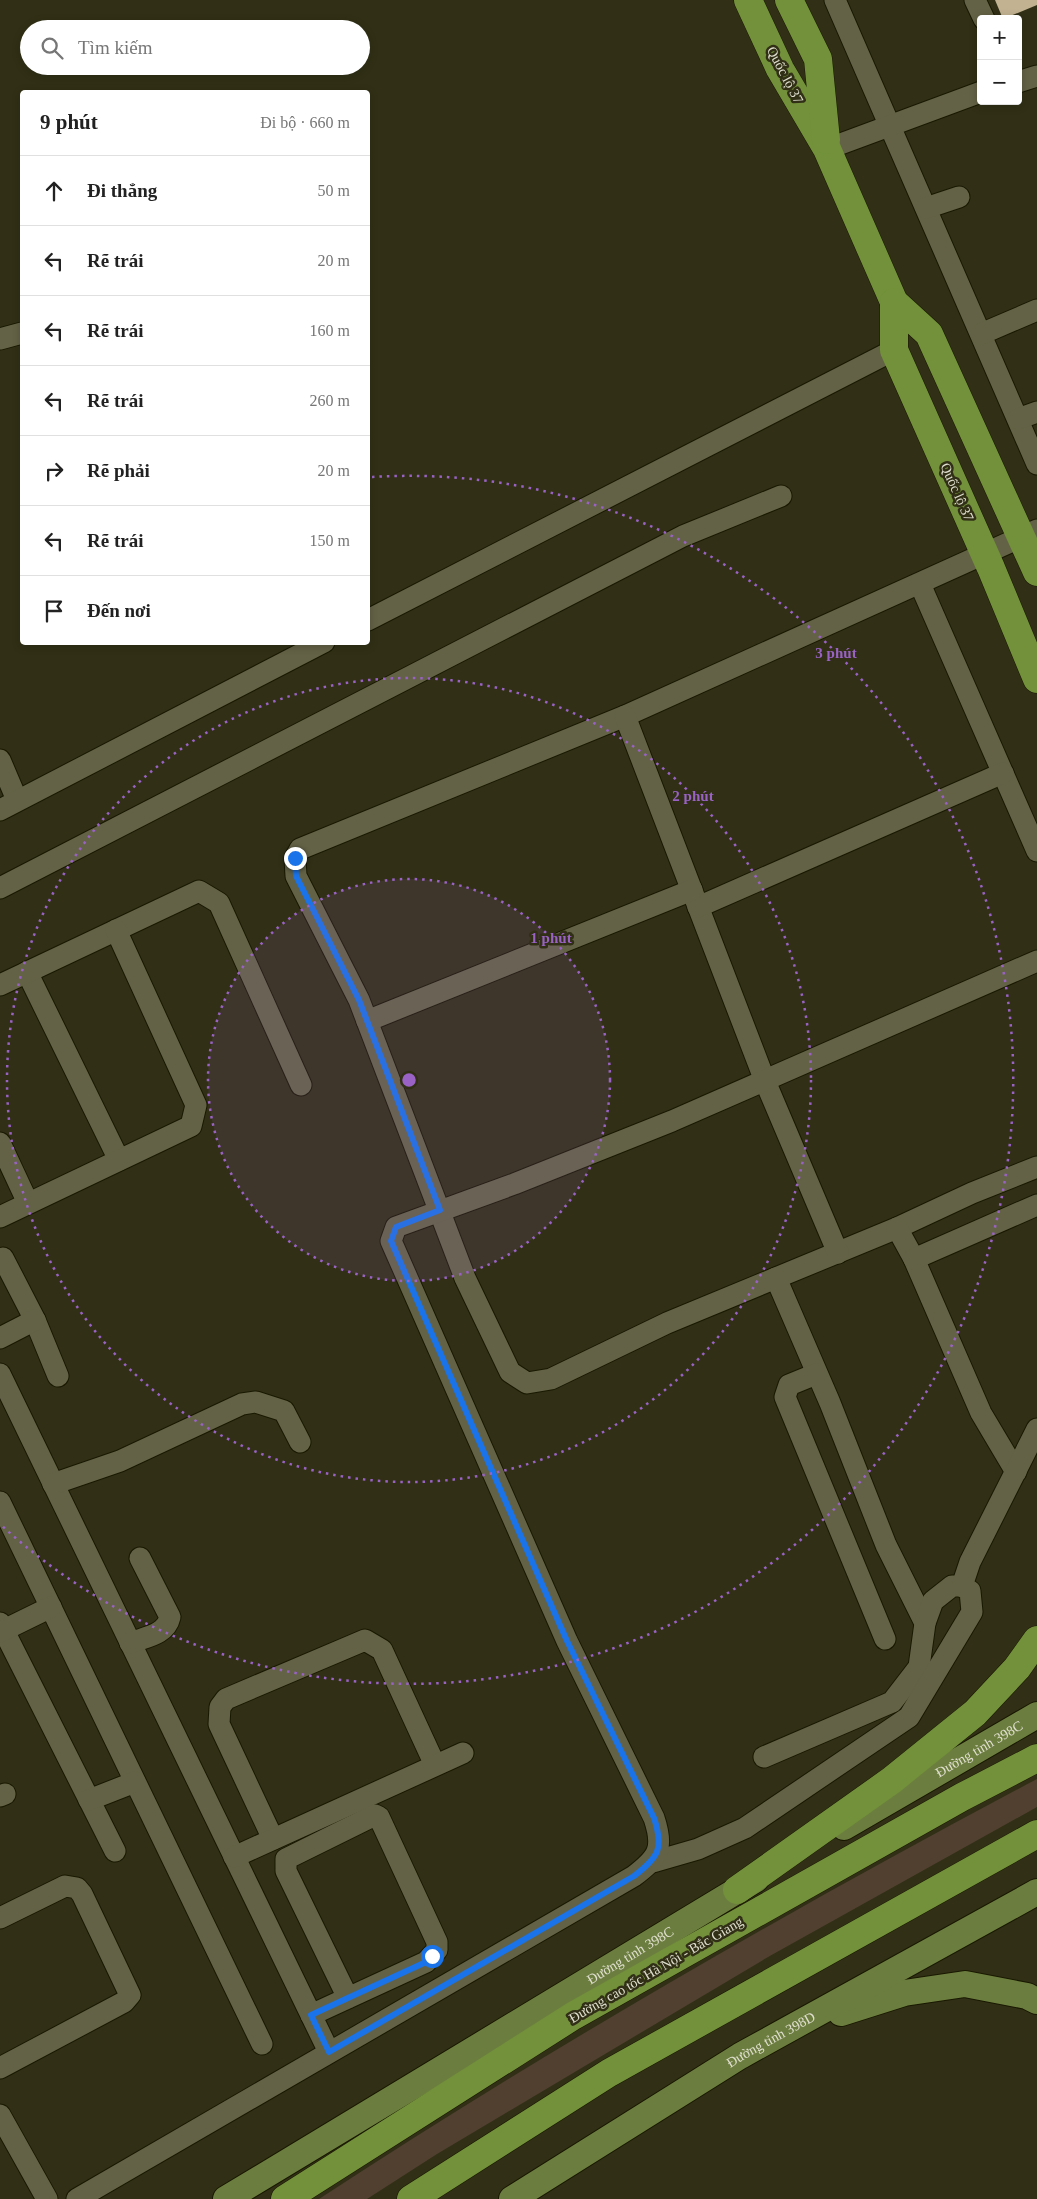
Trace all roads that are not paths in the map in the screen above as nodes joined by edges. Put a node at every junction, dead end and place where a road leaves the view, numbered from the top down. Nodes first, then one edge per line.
1 (748, 0) edge
2 (789, 0) edge
3 (835, 0) edge
4 (975, 0) edge
5 (982, 15) edge
6 (1037, 76) edge
7 (1022, 81) edge
8 (977, 93) edge
9 (890, 126) junction
10 (827, 148) junction
11 (959, 197) dead end
12 (926, 208) junction
13 (894, 302) junction
14 (1037, 310) edge
15 (20, 334) edge
16 (930, 334) junction
17 (981, 334) junction
18 (0, 339) edge
19 (894, 350) junction
20 (1028, 416) edge
21 (1037, 464) edge
22 (782, 496) dead end
23 (1030, 534) edge
24 (985, 555) junction
25 (1037, 572) edge
26 (920, 584) junction
27 (370, 619) edge
28 (318, 645) edge
29 (1037, 680) edge
30 (625, 716) junction
31 (0, 760) edge
32 (1003, 773) junction
33 (9, 805) edge
34 (1037, 851) edge
35 (0, 888) edge
36 (695, 898) junction
37 (116, 930) junction
38 (1037, 961) edge
39 (27, 972) junction
40 (0, 985) edge
41 (367, 1021) junction
42 (765, 1081) junction
43 (301, 1085) dead end
44 (0, 1143) edge
45 (119, 1160) junction
46 (1037, 1167) edge
47 (28, 1204) junction
48 (1037, 1205) edge
49 (440, 1210) junction
50 (0, 1217) edge
51 (897, 1228) junction
52 (838, 1253) junction
53 (3, 1258) dead end
54 (914, 1259) junction
55 (776, 1278) junction
56 (35, 1320) junction
57 (0, 1338) edge
58 (0, 1374) edge
59 (816, 1374) junction
60 (58, 1376) dead end
61 (1037, 1429) edge
62 (300, 1442) dead end
63 (1016, 1472) junction
64 (53, 1484) junction
65 (0, 1502) edge
66 (140, 1558) dead end
67 (962, 1586) junction
68 (51, 1607) junction
69 (925, 1623) junction
70 (1, 1629) edge
71 (885, 1639) dead end
72 (1037, 1640) edge
73 (130, 1643) junction
74 (1037, 1715) edge
75 (463, 1753) dead end
76 (764, 1757) dead end
77 (1037, 1758) edge
78 (435, 1765) junction
79 (135, 1782) junction
80 (89, 1800) junction
81 (1037, 1834) edge
82 (273, 1839) junction
83 (115, 1851) dead end
84 (234, 1857) junction
85 (652, 1862) junction
86 (737, 1890) junction
87 (1037, 1892) edge
88 (0, 1918) edge
89 (348, 1998) junction
90 (1037, 2002) edge
91 (311, 2015) junction
92 (262, 2044) dead end
93 (329, 2052) junction
94 (0, 2068) edge
95 (686, 2090) junction
96 (0, 2115) edge
97 (46, 2199) edge
98 (77, 2199) edge
99 (226, 2199) edge
100 (285, 2199) edge
101 (410, 2199) edge
102 (512, 2199) edge

1 - 10 highway, Quốc lộ 37
2 - 10 highway, Quốc lộ 37
3 - 9 street
4 - 5 street
6 - 7 street
8 - 9 street
9 - 10 street
9 - 12 street
10 - 13 highway, Quốc lộ 37
11 - 12 street
12 - 17 street
13 - 16 highway, Quốc lộ 37
13 - 19 highway, Quốc lộ 37
14 - 17 street
15 - 18 street
16 - 19 highway
16 - 23 highway, Quốc lộ 37
17 - 20 street
19 - 24 highway, Quốc lộ 37
19 - 27 street
20 - 21 street
22 - 35 street
23 - 24 street
23 - 25 highway, Quốc lộ 37
24 - 26 street
24 - 29 highway, Quốc lộ 37
26 - 30 street
26 - 32 street
28 - 33 street
30 - 36 street
30 - 41 street
31 - 33 street
32 - 34 street
32 - 36 street
36 - 41 street
36 - 42 street
37 - 39 street
37 - 43 street
37 - 45 street
38 - 42 street
39 - 40 street
39 - 45 street
41 - 49 street
42 - 49 street
42 - 52 street
44 - 47 street
45 - 47 street
46 - 51 street
47 - 50 street
48 - 54 street
49 - 55 street
49 - 85 street
51 - 52 street
51 - 54 street
52 - 55 street
53 - 56 street
54 - 63 street
55 - 59 street
56 - 57 street
56 - 60 street
58 - 64 street
59 - 69 street
59 - 71 street
61 - 63 street
62 - 64 street
63 - 67 street
64 - 73 street
65 - 68 street
66 - 73 street
67 - 69 street
67 - 85 street
68 - 70 street
68 - 79 street
69 - 76 street
70 - 80 street
72 - 86 highway
73 - 84 street
74 - 86 main road, Đường tỉnh 398C
75 - 78 street
77 - 100 highway, Đường cao tốc Hà Nội - Bắc Giang
78 - 82 street
78 - 82 street
79 - 80 street
79 - 92 street
80 - 83 street
81 - 101 highway
82 - 84 street
84 - 91 street
85 - 93 street
86 - 99 main road, Đường tỉnh 398C
87 - 95 main road, Đường tỉnh 398D
88 - 94 street
89 - 89 street
89 - 91 street
90 - 95 main road
91 - 93 street
93 - 98 street
95 - 102 main road, Đường tỉnh 398D
96 - 97 street

